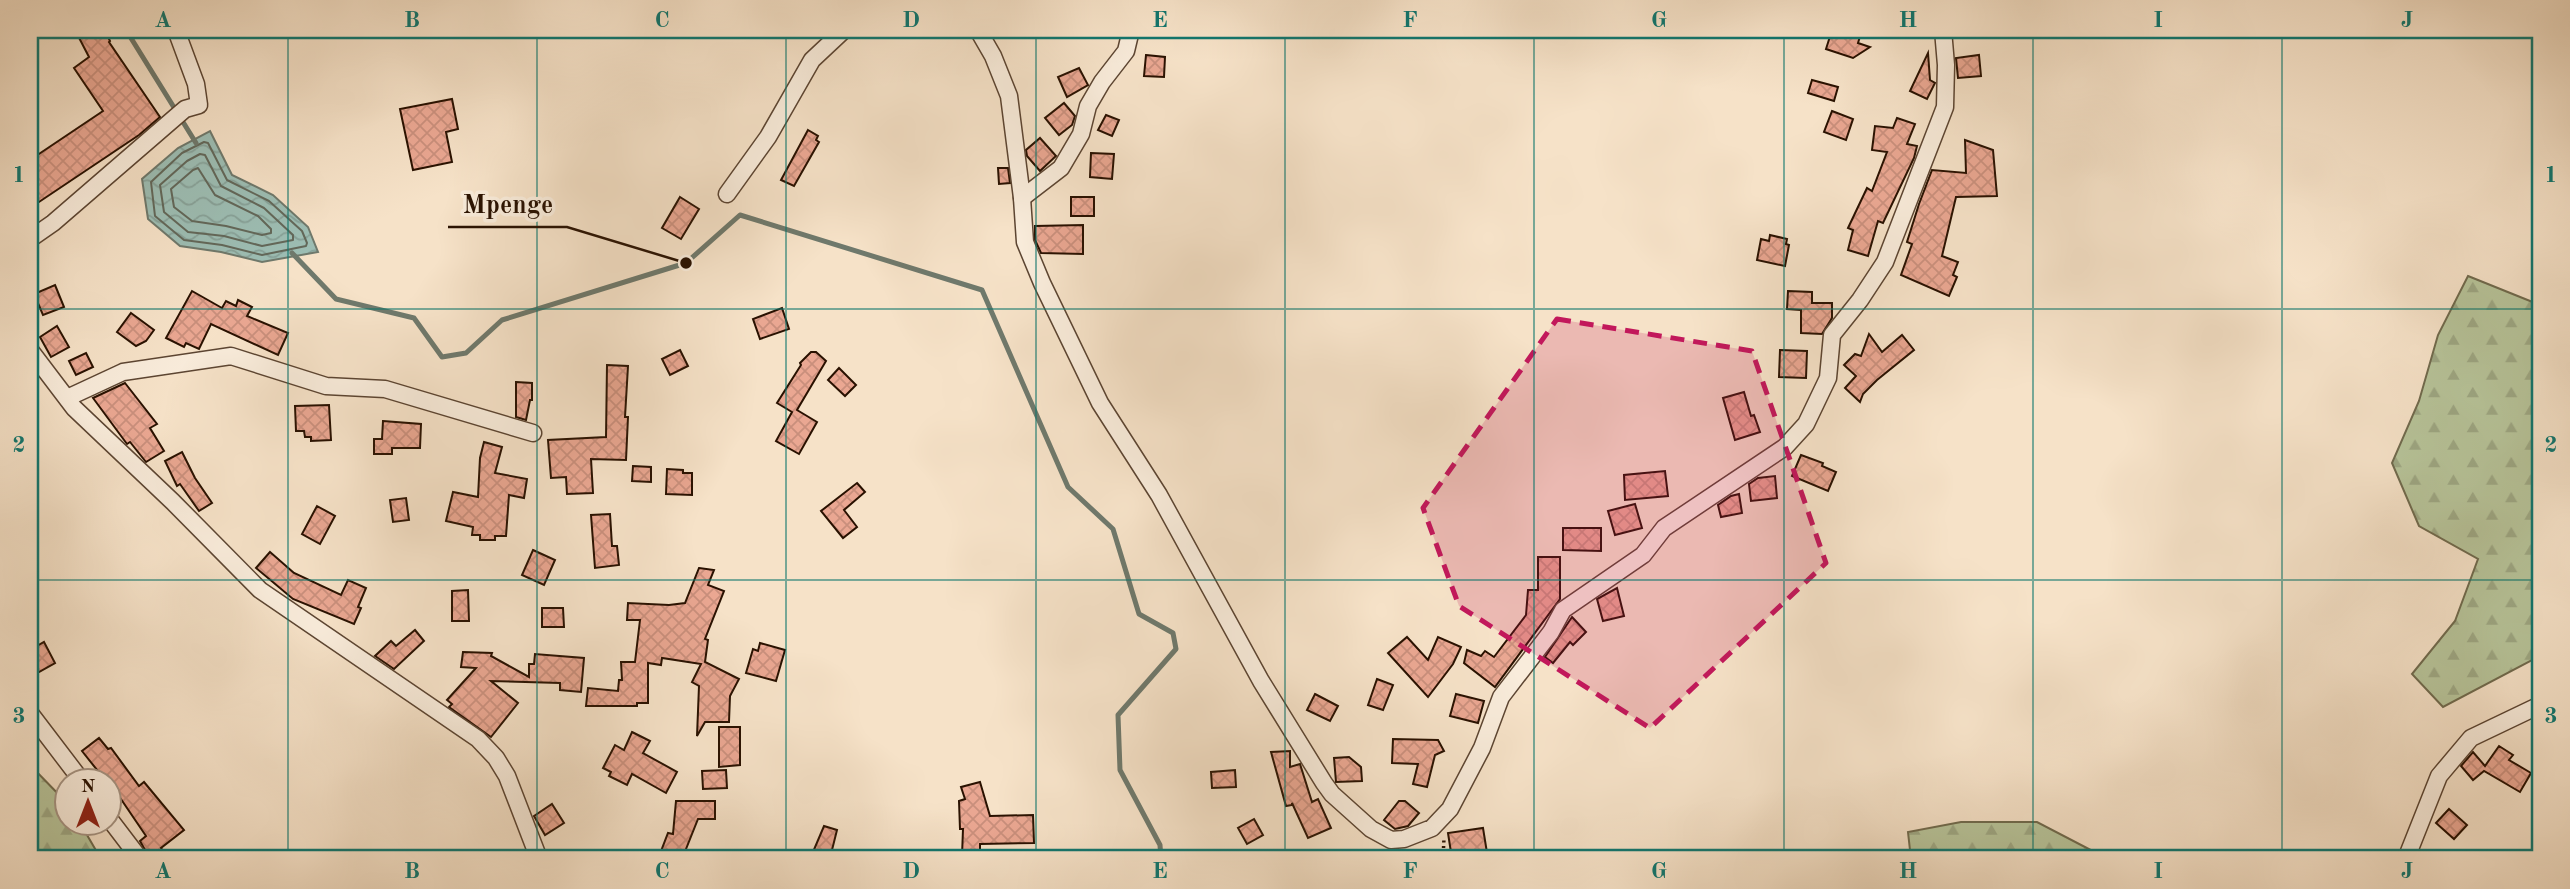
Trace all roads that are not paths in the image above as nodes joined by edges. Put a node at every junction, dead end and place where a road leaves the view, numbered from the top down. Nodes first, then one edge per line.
1 (176, 30) edge
2 (844, 30) edge
3 (978, 30) edge
4 (1131, 30) edge
5 (1943, 30) edge
6 (727, 194) dead end
7 (1023, 198) junction
8 (30, 240) edge
9 (30, 350) edge
10 (67, 398) junction
11 (533, 433) dead end
12 (2540, 705) edge
13 (30, 713) edge
14 (70, 766) edge
15 (122, 835) edge
16 (140, 859) edge
17 (539, 859) edge
18 (2406, 859) edge

1 - 8 street
2 - 6 street
3 - 7 street
4 - 7 street
5 - 7 street
9 - 10 street
10 - 11 street
10 - 17 street
12 - 18 street
13 - 14 street
15 - 16 street

